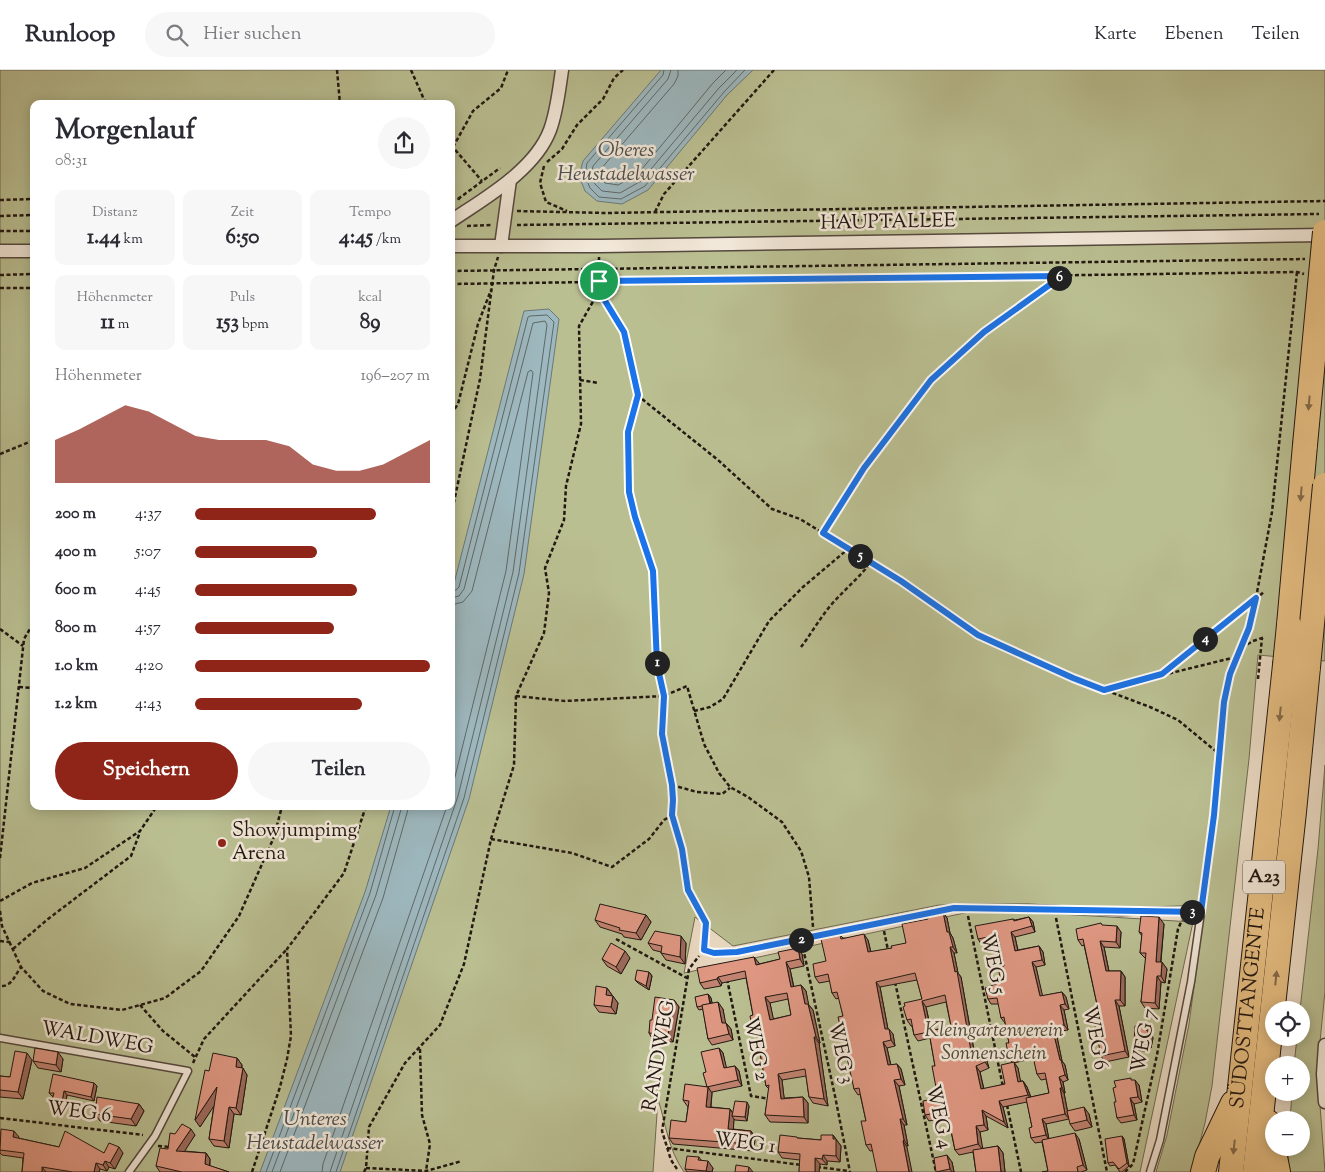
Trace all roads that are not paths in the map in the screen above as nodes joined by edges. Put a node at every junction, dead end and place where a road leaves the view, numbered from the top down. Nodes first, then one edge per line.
1 (562, 70) edge
2 (510, 180) junction
3 (456, 223) edge
4 (1325, 234) edge
5 (455, 246) edge
6 (501, 246) junction
7 (0, 251) edge
8 (30, 251) edge
9 (1325, 485) edge
10 (1297, 666) junction
11 (704, 950) road end
12 (0, 1038) edge
13 (1325, 1045) edge
14 (1240, 1088) junction
15 (1263, 1096) junction
16 (1325, 1102) edge
17 (129, 1172) edge
18 (1150, 1172) edge
19 (1203, 1172) edge
20 (1231, 1172) edge
21 (1255, 1172) edge
22 (1278, 1172) edge

1 - 2 street
2 - 3 street
2 - 6 street
4 - 6 street, HAUPTALLEE
4 -> 10 highway, A23, bridge
5 - 6 street, HAUPTALLEE
7 - 8 street
9 - 10 highway, A23, bridge
10 -> 14 highway, SÜDOSTTANGENTE / A23
15 -> 10 highway, SÜDOSTTANGENTE / A23
11 - 18 lane
12 - 17 lane, WALDWEG
13 - 16 street
14 - 19 highway
14 -> 20 highway, SÜDOSTTANGENTE / A23
15 - 21 highway, SÜDOSTTANGENTE / A23
15 - 22 highway

